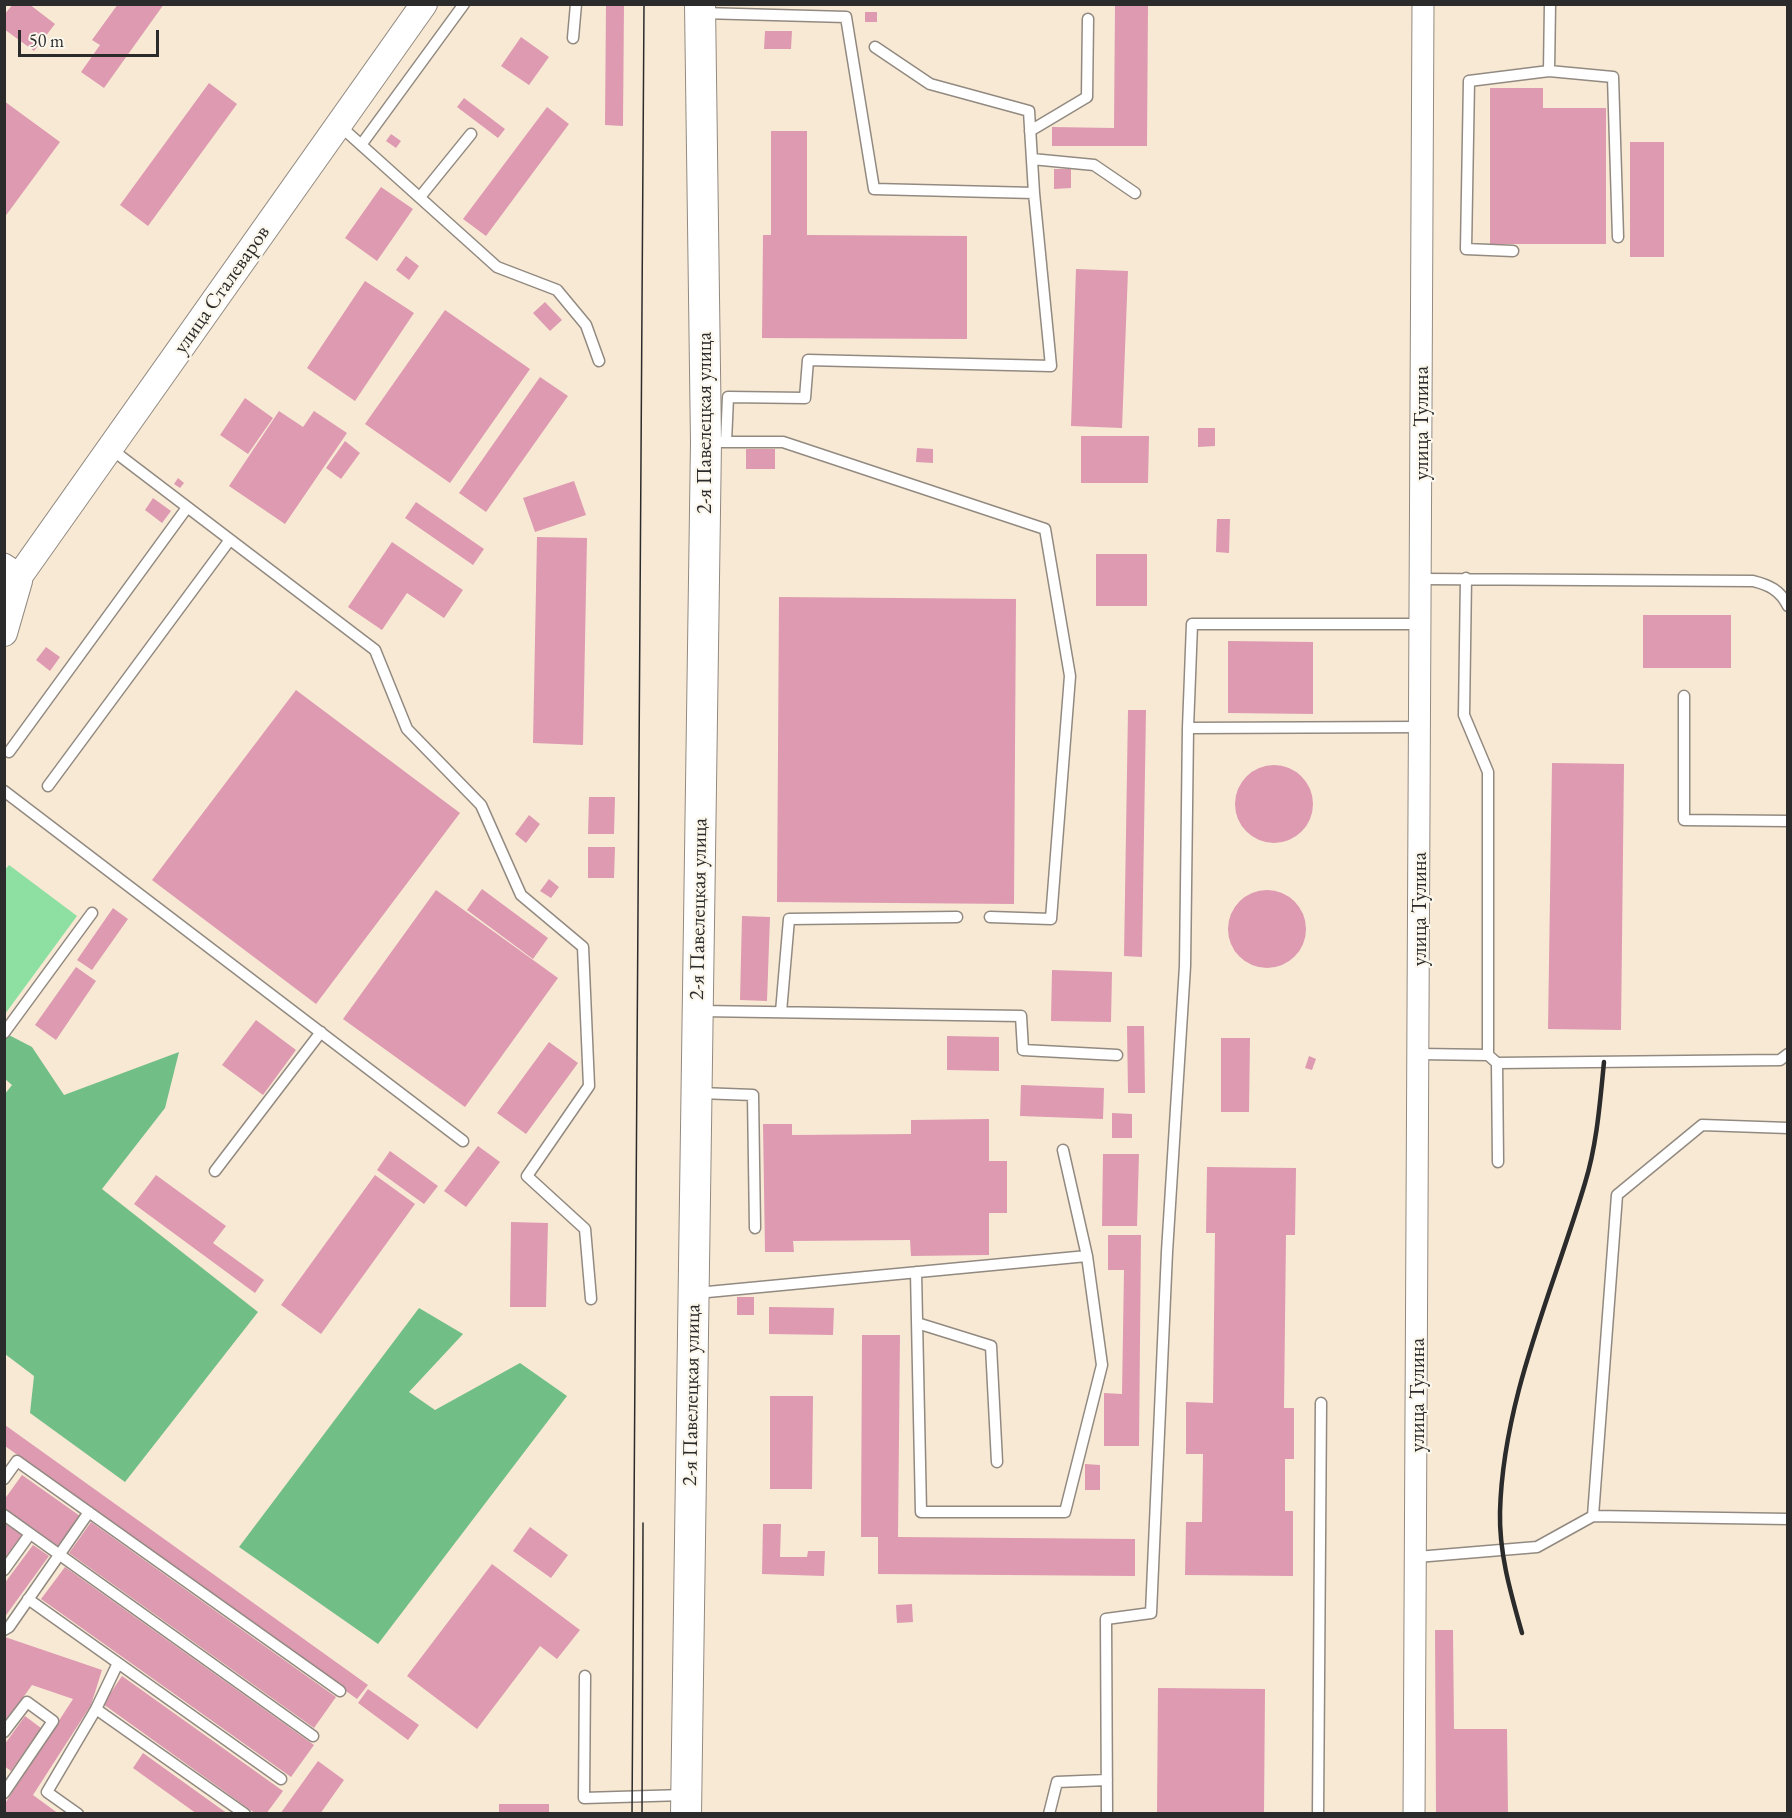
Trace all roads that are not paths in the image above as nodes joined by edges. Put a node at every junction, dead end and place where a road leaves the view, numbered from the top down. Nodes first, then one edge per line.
1 (423, 4) edge
2 (464, 4) edge
3 (576, 4) edge
4 (1423, 4) edge
5 (1550, 4) edge
6 (700, 9) edge
7 (1088, 19) dead end
8 (573, 38) dead end
9 (875, 47) dead end
10 (1549, 71) junction
11 (339, 124) junction
12 (1030, 131) junction
13 (471, 134) dead end
14 (361, 145) junction
15 (1032, 159) junction
16 (1034, 193) junction
17 (1135, 193) dead end
18 (420, 197) junction
19 (1618, 237) dead end
20 (1513, 250) dead end
21 (599, 361) dead end
22 (716, 442) junction
23 (111, 449) junction
24 (186, 509) junction
25 (229, 541) junction
26 (13, 570) edge
27 (1466, 578) junction
28 (1422, 579) junction
29 (4, 598) edge
30 (1786, 598) edge
31 (1422, 624) junction
32 (4, 633) edge
33 (1684, 696) dead end
34 (1421, 727) junction
35 (1188, 728) junction
36 (9, 752) dead end
37 (48, 786) dead end
38 (4, 791) edge
39 (1788, 820) edge
40 (92, 913) dead end
41 (957, 917) dead end
42 (990, 917) dead end
43 (698, 1011) junction
44 (781, 1012) junction
45 (321, 1032) junction
46 (4, 1033) edge
47 (1420, 1054) junction
48 (1788, 1054) edge
49 (1117, 1055) dead end
50 (1488, 1055) junction
51 (1497, 1063) junction
52 (696, 1093) junction
53 (1788, 1128) edge
54 (463, 1141) dead end
55 (1063, 1150) dead end
56 (1498, 1161) dead end
57 (214, 1171) dead end
58 (755, 1228) dead end
59 (1087, 1256) junction
60 (916, 1272) junction
61 (693, 1293) junction
62 (591, 1299) dead end
63 (917, 1323) junction
64 (1321, 1403) dead end
65 (997, 1462) dead end
66 (4, 1479) edge
67 (89, 1512) junction
68 (4, 1515) edge
69 (1593, 1516) junction
70 (1788, 1519) edge
71 (30, 1534) junction
72 (59, 1555) junction
73 (1417, 1557) junction
74 (4, 1570) edge
75 (28, 1599) junction
76 (4, 1630) edge
77 (118, 1663) junction
78 (585, 1676) dead end
79 (340, 1691) dead end
80 (96, 1709) junction
81 (4, 1732) edge
82 (313, 1736) dead end
83 (9, 1778) edge
84 (281, 1779) dead end
85 (1107, 1780) junction
86 (4, 1793) edge
87 (686, 1804) edge
88 (78, 1814) edge
89 (245, 1814) edge
90 (1049, 1814) edge
91 (1107, 1814) edge
92 (1317, 1814) edge
93 (1414, 1814) edge

1 - 11 street, улица Сталеваров
2 - 14 lane
3 - 8 lane
4 - 28 street, улица Тулина
5 - 10 lane
6 - 16 lane
6 - 22 main road, 2-я Павелецкая улица
7 - 12 lane
9 - 12 lane
10 - 19 lane
10 - 20 lane
11 - 14 lane
11 - 23 street, улица Сталеваров
12 - 15 lane
13 - 18 lane
14 - 18 lane
15 - 16 lane
15 - 17 lane
16 - 22 lane
18 - 21 lane
22 - 42 lane
22 - 43 main road, 2-я Павелецкая улица
23 - 24 lane
23 - 26 street, улица Сталеваров
24 - 25 lane
24 - 36 lane
25 - 37 lane
25 - 62 lane
26 - 29 street, улица Сталеваров
26 - 32 street, улица Сталеваров
27 - 28 lane
27 - 30 lane
27 - 50 lane
28 - 31 street, улица Тулина
31 - 34 street, улица Тулина
31 - 35 lane
33 - 39 lane
34 - 35 lane
34 - 47 street, улица Тулина
35 - 85 lane
38 - 45 lane
40 - 46 lane
41 - 44 lane
43 - 44 lane
43 - 52 main road, 2-я Павелецкая улица
44 - 49 lane
45 - 54 lane
45 - 57 lane
47 - 50 lane
47 - 73 street, улица Тулина
48 - 51 lane
50 - 51 lane
51 - 56 lane
52 - 58 lane
52 - 61 main road, 2-я Павелецкая улица
53 - 69 lane
55 - 59 lane
59 - 60 lane
59 - 63 lane
60 - 61 lane
60 - 63 lane
61 - 87 main road, 2-я Павелецкая улица
63 - 65 lane
64 - 92 lane
66 - 67 lane
67 - 72 lane
67 - 79 lane
68 - 71 lane
69 - 70 lane
69 - 73 lane
71 - 72 lane
71 - 74 lane
72 - 75 lane
72 - 82 lane
73 - 93 street, улица Тулина
75 - 76 lane
75 - 77 lane
77 - 80 lane
77 - 84 lane
78 - 87 lane
80 - 88 lane
80 - 89 lane
81 - 83 lane
83 - 86 lane
85 - 90 lane
85 - 91 lane

